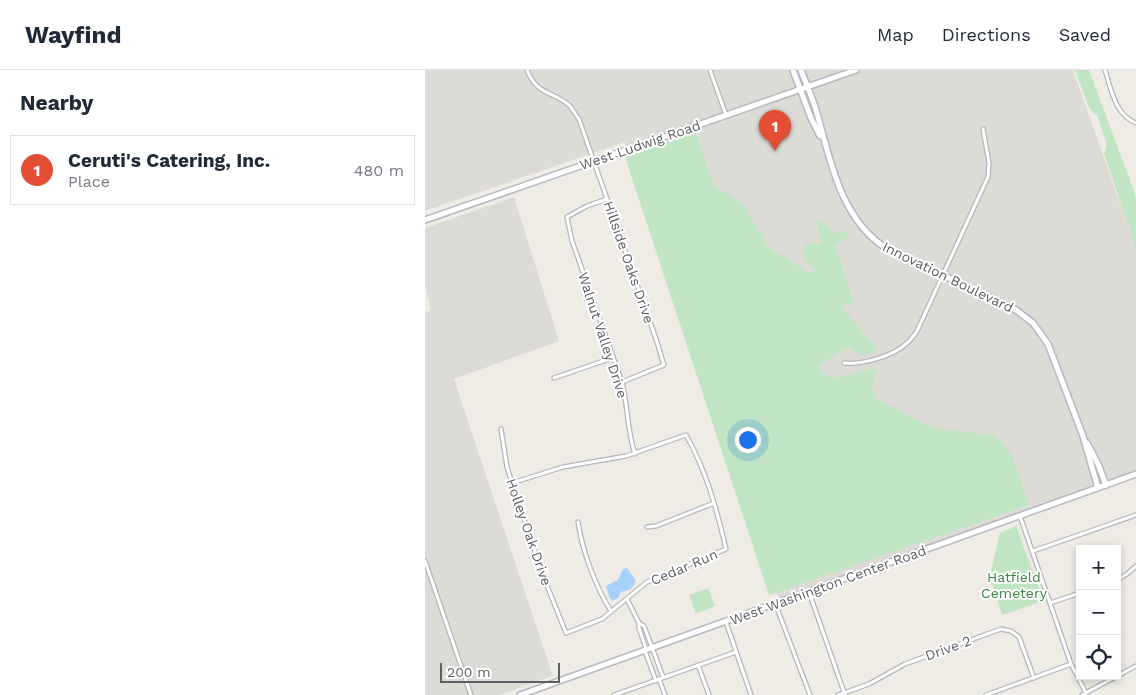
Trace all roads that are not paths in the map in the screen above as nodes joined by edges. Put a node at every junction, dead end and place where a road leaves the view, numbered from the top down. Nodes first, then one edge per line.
1 (527, 70) edge
2 (709, 70) edge
3 (793, 70) edge
4 (801, 70) edge
5 (856, 70) edge
6 (1105, 70) edge
7 (807, 87) junction
8 (801, 90) junction
9 (727, 116) junction
10 (1136, 123) edge
11 (983, 129) dead end
12 (825, 145) junction
13 (594, 160) junction
14 (607, 199) junction
15 (425, 220) edge
16 (943, 274) junction
17 (612, 358) junction
18 (844, 362) dead end
19 (554, 378) dead end
20 (622, 382) junction
21 (501, 429) dead end
22 (1083, 436) junction
23 (635, 454) junction
24 (1136, 474) edge
25 (512, 483) junction
26 (1106, 485) junction
27 (1098, 488) junction
28 (714, 502) junction
29 (1136, 515) edge
30 (1020, 516) junction
31 (578, 522) dead end
32 (647, 527) dead end
33 (1033, 551) junction
34 (425, 561) edge
35 (1136, 566) edge
36 (1121, 578) edge
37 (809, 591) junction
38 (1076, 594) edge
39 (627, 599) junction
40 (1050, 603) junction
41 (775, 604) junction
42 (611, 611) junction
43 (726, 622) junction
44 (639, 623) junction
45 (566, 633) joint
46 (653, 647) junction
47 (645, 650) junction
48 (736, 652) junction
49 (1071, 664) junction
50 (698, 665) junction
51 (1136, 666) edge
52 (1121, 674) edge
53 (1034, 678) junction
54 (659, 679) junction
55 (1110, 680) edge
56 (621, 694) edge
57 (845, 694) edge
58 (1084, 694) edge
59 (471, 695) edge
60 (520, 695) edge
61 (614, 695) edge
62 (665, 695) edge
63 (709, 695) edge
64 (751, 695) edge
65 (810, 695) edge
66 (838, 695) edge
67 (986, 695) edge

1 - 13 street, Hillside Oaks Drive
2 - 9 street
3 - 8 main road, Innovation Boulevard
4 - 7 main road, Innovation Boulevard
5 - 7 main road, West Ludwig Road
6 - 10 street
7 - 8 main road, West Ludwig Road
7 - 12 main road, Innovation Boulevard
8 - 9 main road, West Ludwig Road
8 - 12 main road, Innovation Boulevard
9 - 13 main road, West Ludwig Road
11 - 16 street
12 - 16 main road, Innovation Boulevard
13 - 14 street, Hillside Oaks Drive
13 - 15 main road, West Ludwig Road
14 - 17 street, Walnut Valley Drive
14 - 20 street, Hillside Oaks Drive
16 - 18 street
16 - 22 main road, Innovation Boulevard
17 - 19 street
17 - 20 street, Walnut Valley Drive
20 - 23 street, Walnut Valley Drive
21 - 25 street, Holley Oak Drive
22 - 26 main road, Innovation Boulevard
22 - 27 main road, Innovation Boulevard
23 - 25 street
23 - 28 street
24 - 26 main road, West Washington Center Road
25 - 45 street, Holley Oak Drive
26 - 27 main road, West Washington Center Road
27 - 30 main road, West Washington Center Road
28 - 32 street
28 - 39 street, Cedar Run
29 - 33 street
30 - 33 street
30 - 37 main road, West Washington Center Road
31 - 42 street
33 - 40 street
34 - 59 street
35 - 36 street
37 - 41 main road, West Washington Center Road
37 - 57 street
38 - 40 street
39 - 42 street, Cedar Run
39 - 44 street
40 - 49 street
41 - 43 main road, West Washington Center Road
41 - 65 street
42 - 45 street, Cedar Run
43 - 46 main road, West Washington Center Road
43 - 48 street
44 - 46 street
44 - 47 street
46 - 47 main road, West Washington Center Road
46 - 54 street
47 - 54 street
47 - 60 main road, West Washington Center Road
48 - 50 street
48 - 64 street
49 - 53 street
49 - 58 street
50 - 54 street
50 - 63 street
51 - 52 street
53 - 57 street, Drive 2
53 - 67 street
54 - 56 street
54 - 62 street
55 - 58 street
56 - 61 street
57 - 66 street, Drive 2

